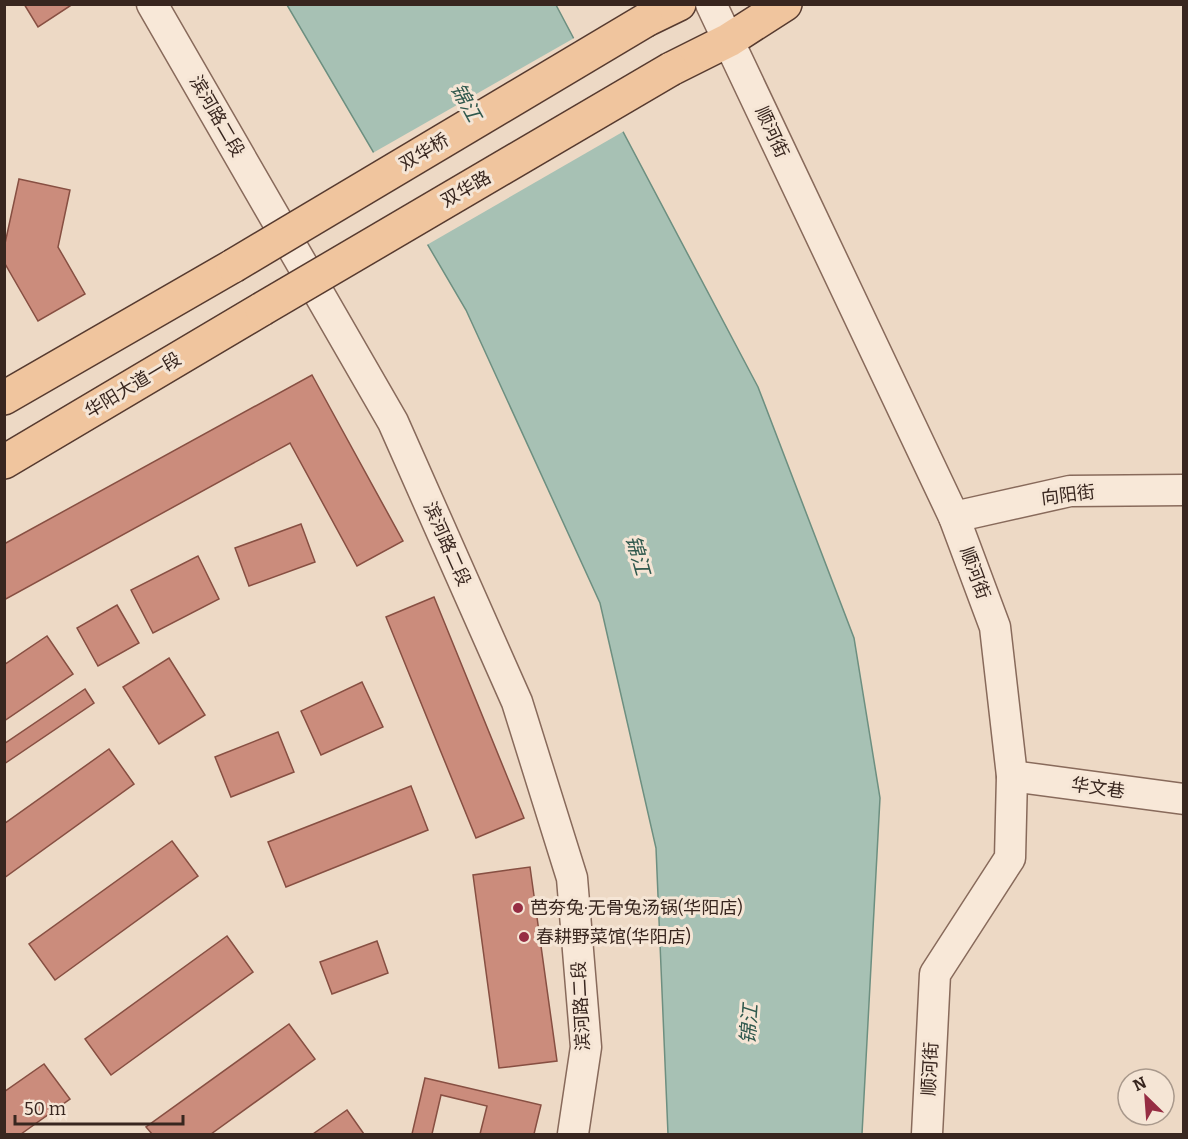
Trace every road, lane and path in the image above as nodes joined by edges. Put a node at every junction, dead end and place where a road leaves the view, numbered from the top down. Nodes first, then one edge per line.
1 (152, 4) edge
2 (679, 4) edge
3 (711, 4) edge
4 (785, 4) edge
5 (729, 40) junction
6 (262, 309) joint
7 (4, 398) edge
8 (4, 462) edge
9 (1184, 490) edge
10 (954, 517) junction
11 (1012, 777) junction
12 (1184, 800) edge
13 (573, 1134) edge
14 (927, 1134) edge

1 - 13 street, 滨河路二段
2 - 7 main road, 双华桥, bridge
3 - 5 street, 顺河街
4 - 5 main road, 双华路
5 - 6 main road, 双华路, bridge
5 - 10 street, 顺河街
6 - 8 main road, 华阳大道一段
9 - 10 street, 向阳街
10 - 11 street, 顺河街
11 - 12 street, 华文巷
11 - 14 street, 顺河街

